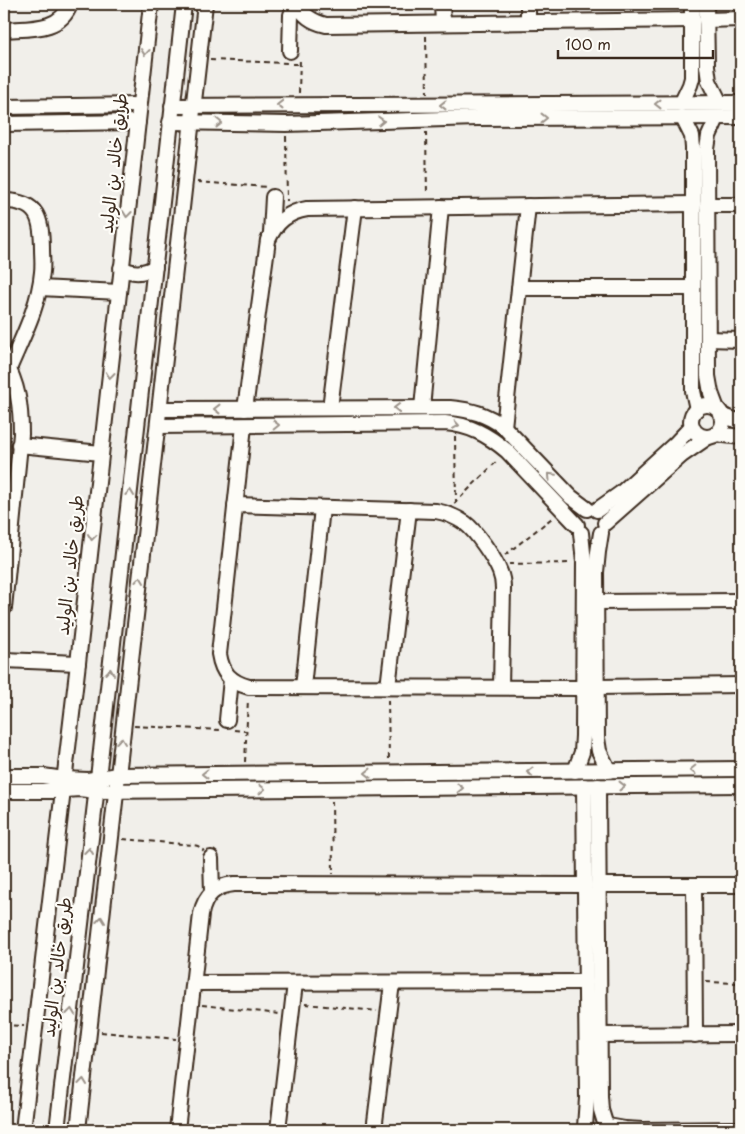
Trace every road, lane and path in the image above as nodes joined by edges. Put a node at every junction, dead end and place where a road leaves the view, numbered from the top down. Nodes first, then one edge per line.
1 (70, 4) edge
2 (151, 4) edge
3 (184, 4) edge
4 (205, 4) edge
5 (296, 4) edge
6 (442, 4) edge
7 (528, 4) edge
8 (692, 4) edge
9 (706, 4) edge
10 (741, 19) edge
11 (699, 20) junction
12 (528, 22) junction
13 (443, 23) junction
14 (426, 24) junction
15 (4, 30) edge
16 (290, 52) dead end
17 (199, 60) junction
18 (300, 64) dead end
19 (741, 103) edge
20 (681, 104) junction
21 (720, 104) junction
22 (140, 105) junction
23 (428, 105) junction
24 (172, 106) junction
25 (194, 106) junction
26 (4, 107) edge
27 (477, 111) junction
28 (741, 117) edge
29 (683, 118) junction
30 (717, 118) junction
31 (425, 120) junction
32 (138, 122) junction
33 (170, 122) junction
34 (192, 122) junction
35 (4, 124) edge
36 (286, 124) junction
37 (185, 181) junction
38 (287, 188) junction
39 (275, 191) junction
40 (4, 201) edge
41 (700, 205) junction
42 (741, 205) edge
43 (528, 206) junction
44 (434, 207) junction
45 (355, 208) junction
46 (288, 215) junction
47 (271, 233) junction
48 (155, 267) junction
49 (122, 268) junction
50 (40, 288) junction
51 (519, 288) junction
52 (693, 288) junction
53 (119, 292) junction
54 (708, 339) junction
55 (741, 340) edge
56 (6, 364) edge
57 (330, 408) junction
58 (422, 408) junction
59 (160, 409) junction
60 (245, 409) junction
61 (697, 409) junction
62 (719, 412) junction
63 (741, 422) edge
64 (454, 424) junction
65 (158, 426) junction
66 (244, 426) junction
67 (692, 426) junction
68 (504, 427) junction
69 (712, 435) junction
70 (741, 437) edge
71 (19, 444) junction
72 (507, 451) junction
73 (101, 453) junction
74 (456, 502) junction
75 (236, 505) junction
76 (322, 508) junction
77 (409, 510) junction
78 (562, 510) junction
79 (592, 510) junction
80 (446, 513) junction
81 (603, 528) junction
82 (579, 529) junction
83 (584, 562) junction
84 (496, 563) junction
85 (741, 600) edge
86 (596, 602) junction
87 (4, 608) edge
88 (4, 660) edge
89 (78, 663) junction
90 (231, 679) junction
91 (741, 685) edge
92 (249, 686) junction
93 (303, 687) junction
94 (388, 687) junction
95 (501, 687) junction
96 (590, 687) junction
97 (123, 726) junction
98 (229, 727) junction
99 (247, 731) junction
100 (741, 769) edge
101 (574, 771) junction
102 (609, 771) junction
103 (432, 772) junction
104 (389, 773) junction
105 (244, 774) junction
106 (117, 775) junction
107 (4, 776) edge
108 (64, 785) junction
109 (97, 785) junction
110 (741, 785) edge
111 (584, 786) junction
112 (598, 786) junction
113 (432, 788) junction
114 (331, 789) junction
115 (4, 791) edge
116 (115, 791) junction
117 (110, 838) junction
118 (211, 858) joint
119 (333, 884) junction
120 (592, 885) junction
121 (694, 885) junction
122 (741, 885) edge
123 (212, 892) junction
124 (586, 982) junction
125 (695, 982) junction
126 (194, 983) junction
127 (295, 983) junction
128 (392, 983) junction
129 (741, 983) edge
130 (191, 1004) junction
131 (292, 1009) junction
132 (388, 1012) junction
133 (4, 1025) edge
134 (36, 1027) junction
135 (88, 1031) junction
136 (695, 1034) junction
137 (741, 1034) edge
138 (599, 1035) junction
139 (186, 1040) junction
140 (608, 1126) edge
141 (585, 1129) edge
142 (741, 1129) edge
143 (23, 1130) edge
144 (57, 1130) edge
145 (78, 1130) edge
146 (176, 1130) edge
147 (278, 1130) edge
148 (374, 1130) edge

1 - 15 street
2 -> 22 street, طريق خالد بن الوليد
3 - 24 street, طريق خالد بن الوليد
4 - 17 street
5 - 14 street
5 - 16 street
6 - 13 street
7 - 12 street
8 - 11 street
9 - 11 street
10 - 11 street
11 - 12 street
11 - 20 street
11 - 21 street
12 - 13 street
13 - 14 street
14 - 23 path
17 - 18 path
17 - 25 street
19 - 21 street
20 - 21 street
20 -> 27 street
22 - 26 street
22 - 32 street, طريق خالد بن الوليد
23 -> 25 street
27 -> 23 street
24 - 25 street
24 - 33 street, طريق خالد بن الوليد
25 - 34 street
27 -> 29 street
27 - 31 street
28 - 30 street
29 - 30 street
29 - 41 street
30 - 41 street
36 -> 31 street
31 - 44 path
32 - 35 street
32 -> 49 street, طريق خالد بن الوليد
33 - 34 street
33 - 48 street, طريق خالد بن الوليد
34 -> 36 street
34 - 37 street
36 - 38 path
37 - 39 path
37 - 59 street
38 - 39 path
38 - 46 path
39 - 47 street
40 - 50 street
41 - 42 street
41 - 43 street
41 - 52 street
41 - 54 street
43 - 44 street
43 - 51 street
44 - 45 street
44 - 58 street
45 - 46 street
45 - 57 street
46 - 47 street
47 - 60 street
48 - 49 street
109 -> 48 street, طريق خالد بن الوليد
49 - 53 street, طريق خالد بن الوليد
50 - 53 street
50 - 56 street
51 - 52 street
51 - 68 street
52 - 61 street
53 -> 73 street, طريق خالد بن الوليد
54 - 55 street
54 - 62 street
56 - 71 street
58 -> 57 street
57 - 60 street
58 - 68 street
60 -> 59 street
59 - 65 street
61 - 62 street
61 - 67 street
62 - 63 street
62 - 69 street
66 -> 64 street
64 -> 72 street
64 - 74 path
65 - 66 street
97 -> 65 street
66 - 75 street
67 - 69 street
67 - 79 street
79 -> 68 street
69 - 70 street
69 - 81 street
71 - 73 street
71 - 87 street
72 - 74 path
72 - 78 street
73 -> 89 street, طريق خالد بن الوليد
74 - 80 path
75 - 76 street
75 - 90 street
76 - 77 street
76 - 93 street
77 - 80 street
77 - 94 street
78 - 82 street
78 - 84 path
79 - 81 street
79 - 82 street
80 - 84 street
81 - 82 street
81 - 86 street
82 - 83 street
83 - 84 path
83 - 96 street
84 - 95 street
85 - 86 street
86 - 96 street
88 - 89 street
89 - 108 street, طريق خالد بن الوليد
90 - 92 street
90 - 98 street
91 - 96 street
92 - 93 street
92 - 99 path
93 - 94 street
94 - 95 street
94 - 104 path
95 - 96 street
96 - 101 street
96 - 102 street
97 - 98 path
106 -> 97 street
98 - 99 path
99 - 105 path
100 -> 102 street
101 - 102 street
101 -> 103 street
103 - 104 street
103 - 113 street
104 -> 105 street
105 -> 106 street
106 - 109 street
106 - 116 street
107 - 108 street
108 - 109 street
108 - 115 street
108 - 134 street, طريق خالد بن الوليد
109 - 116 street
144 -> 109 street, طريق خالد بن الوليد
112 -> 110 street
111 - 112 street
113 -> 111 street
111 - 120 street
112 - 120 street
113 - 114 street
116 -> 114 street
114 - 119 path
116 - 117 street
117 - 118 path
135 -> 117 street
118 - 123 street
119 - 120 street
119 - 123 street
120 - 121 street
120 - 124 street
120 - 138 street
121 - 122 street
121 - 125 street
123 - 126 street
124 - 128 street
124 - 141 street
125 - 129 path
125 - 136 street
126 - 127 street
126 - 130 street
127 - 128 street
127 - 131 street
128 - 132 street
130 - 131 path
130 - 139 street
131 - 132 path
131 - 147 street
132 - 148 street
133 - 134 path
134 - 143 street, طريق خالد بن الوليد
135 - 139 path
145 -> 135 street
136 - 137 street
136 - 138 street
138 - 140 street
139 - 146 street
140 - 141 street
140 - 142 street

